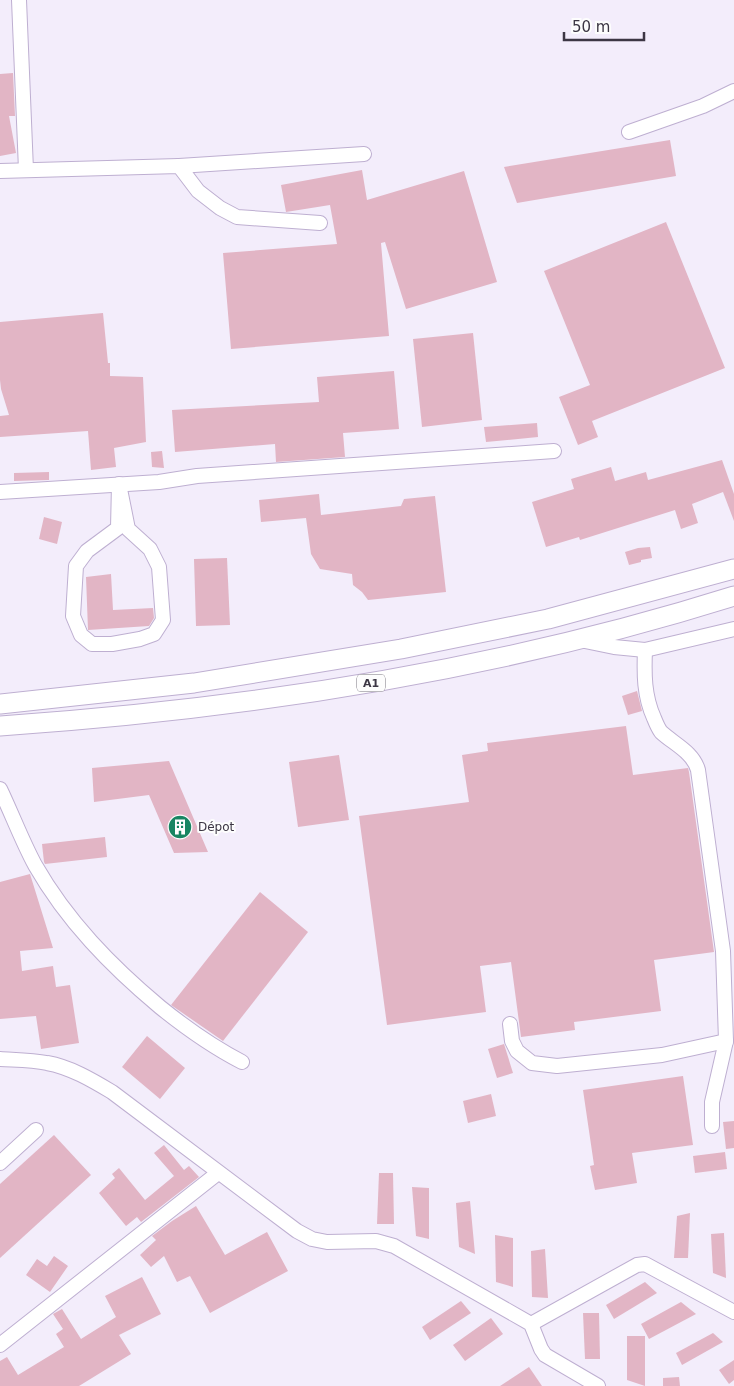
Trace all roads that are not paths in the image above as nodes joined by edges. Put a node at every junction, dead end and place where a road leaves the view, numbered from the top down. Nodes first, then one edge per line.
1 (19, 0) edge
2 (734, 91) edge
3 (629, 132) dead end
4 (364, 154) dead end
5 (179, 166) junction
6 (26, 170) junction
7 (0, 171) edge
8 (320, 223) dead end
9 (554, 450) dead end
10 (119, 484) junction
11 (0, 492) edge
12 (734, 569) edge
13 (734, 596) edge
14 (734, 629) edge
15 (580, 639) junction
16 (645, 650) junction
17 (0, 704) edge
18 (0, 726) edge
19 (0, 789) edge
20 (510, 1024) dead end
21 (726, 1041) junction
22 (0, 1059) edge
23 (242, 1062) dead end
24 (712, 1126) dead end
25 (36, 1130) dead end
26 (0, 1163) edge
27 (218, 1173) junction
28 (734, 1312) edge
29 (531, 1324) junction
30 (0, 1345) edge
31 (598, 1386) edge

1 - 6 street
2 - 3 street
4 - 5 street
5 - 6 street
5 - 8 street
6 - 7 street
9 - 10 street
10 - 10 street
10 - 11 street
12 - 17 highway, A1
13 - 15 highway, A1
14 - 16 street
15 - 16 street
15 - 18 highway, A1
16 - 21 street
19 - 23 street
20 - 21 street
21 - 24 street
22 - 27 street
25 - 26 street
27 - 29 street
27 - 30 street
28 - 29 street
29 - 31 street

